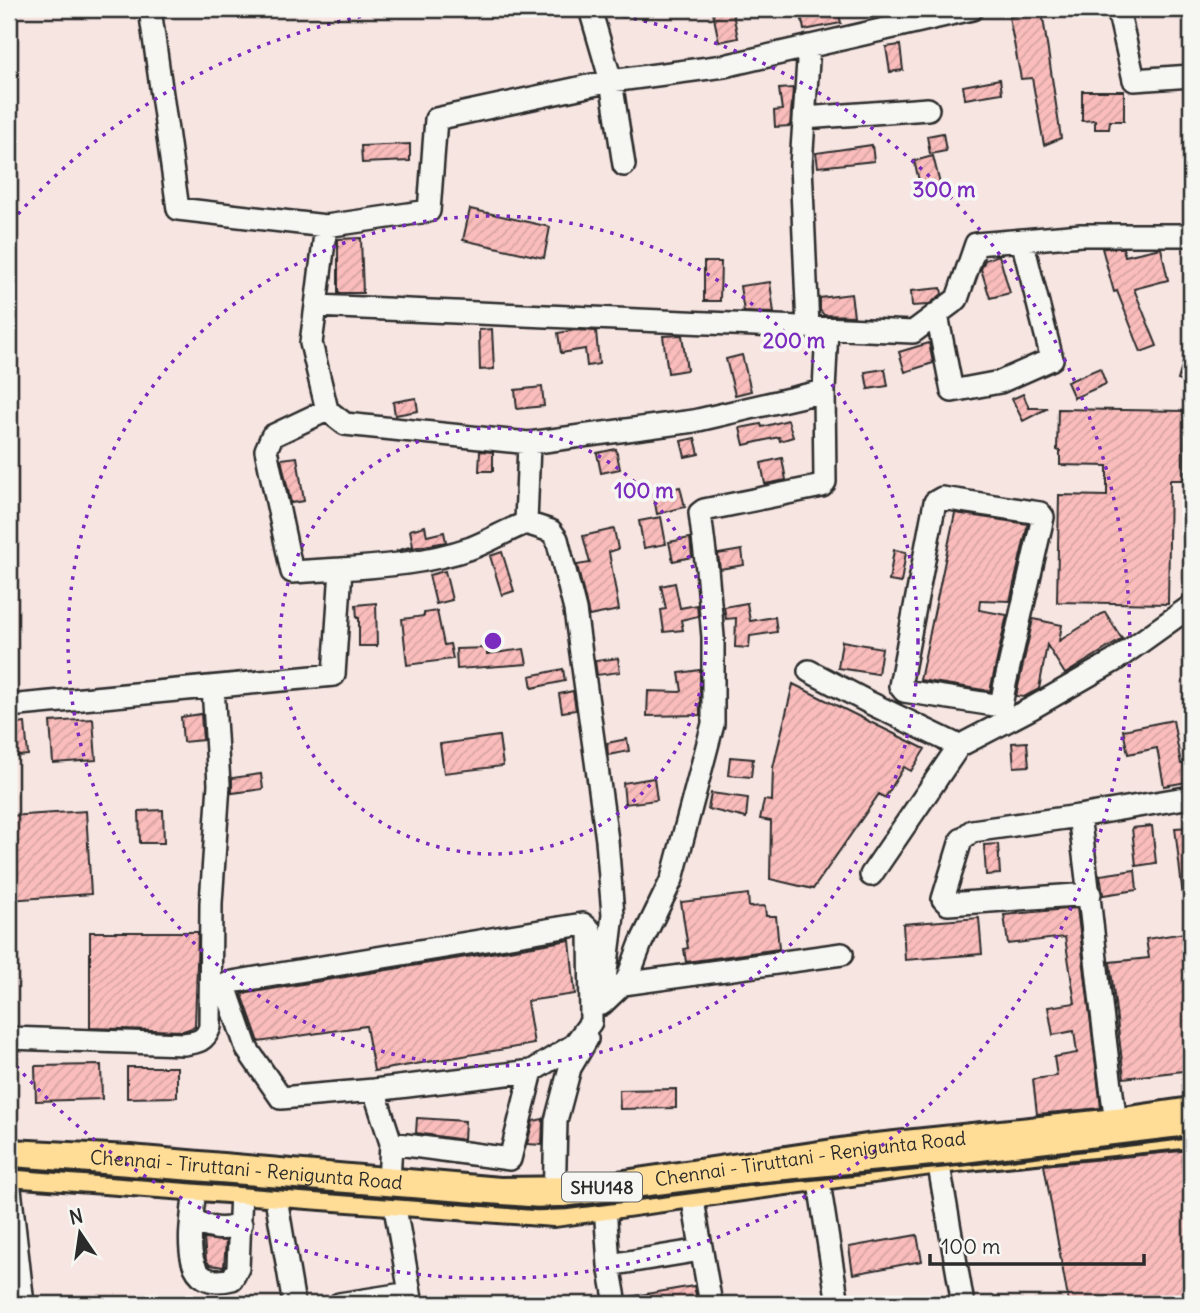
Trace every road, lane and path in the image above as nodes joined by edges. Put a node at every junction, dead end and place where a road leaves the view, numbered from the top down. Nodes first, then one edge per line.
1 (150, 9) edge
2 (590, 9) edge
3 (972, 9) edge
4 (1118, 9) edge
5 (809, 46) junction
6 (1191, 76) edge
7 (611, 81) junction
8 (928, 109) dead end
9 (804, 118) junction
10 (624, 165) dead end
11 (326, 226) junction
12 (1191, 235) edge
13 (1022, 240) junction
14 (316, 306) junction
15 (937, 314) junction
16 (818, 329) junction
17 (824, 391) junction
18 (327, 410) junction
19 (529, 443) junction
20 (526, 523) junction
21 (341, 569) junction
22 (1191, 606) edge
23 (809, 671) dead end
24 (213, 687) junction
25 (9, 706) edge
26 (1003, 714) junction
27 (960, 746) junction
28 (1191, 797) edge
29 (1079, 816) junction
30 (871, 876) dead end
31 (1090, 894) junction
32 (842, 954) dead end
33 (623, 984) junction
34 (602, 1003) junction
35 (9, 1038) edge
36 (532, 1070) junction
37 (374, 1090) junction
38 (1191, 1111) edge
39 (1116, 1122) junction
40 (1191, 1134) edge
41 (391, 1143) junction
42 (9, 1153) edge
43 (938, 1160) junction
44 (9, 1173) edge
45 (818, 1176) junction
46 (9, 1180) edge
47 (717, 1181) junction
48 (195, 1186) junction
49 (242, 1190) junction
50 (275, 1192) junction
51 (391, 1192) junction
52 (692, 1195) junction
53 (554, 1202) junction
54 (605, 1206) junction
55 (193, 1219) junction
56 (241, 1224) junction
57 (11, 1226) edge
58 (701, 1250) junction
59 (609, 1265) junction
60 (411, 1299) edge
61 (23, 1304) edge
62 (294, 1304) edge
63 (339, 1304) edge
64 (616, 1304) edge
65 (711, 1304) edge
66 (838, 1304) edge
67 (963, 1304) edge

1 - 11 street
2 - 7 street
3 - 5 street
4 - 6 street
5 - 7 street
5 - 9 street
7 - 10 street
7 - 11 street
8 - 9 street
9 - 16 street
11 - 14 street
12 - 13 street
13 - 15 street
13 - 15 street
14 - 16 street
14 - 18 street
15 - 16 street
16 - 17 street
17 - 19 street
17 - 33 street
18 - 19 street
18 - 21 street
19 - 20 street
20 - 21 street
20 - 34 street
21 - 24 street
22 - 26 street
23 - 27 street
24 - 25 street
24 - 35 street
26 - 26 street
26 - 27 street
27 - 30 street
28 - 29 street
29 - 31 street
29 - 31 street
31 - 39 street
32 - 33 street
33 - 34 street
34 - 53 street
36 - 37 street
36 - 37 street
36 - 41 street
37 - 41 street
38 - 39 main road, Chennai - Tiruttani - Renigunta Road / SHU148
39 - 47 main road, Chennai - Tiruttani - Renigunta Road / SHU148
40 - 43 main road, Chennai - Tiruttani - Renigunta Road / SHU148
41 - 51 street
42 - 51 main road, Chennai - Tiruttani - Renigunta Road / SHU148
43 - 45 main road, Chennai - Tiruttani - Renigunta Road / SHU148
43 - 67 street
44 - 48 main road, Chennai - Tiruttani - Renigunta Road / SHU148
45 - 47 main road, Chennai - Tiruttani - Renigunta Road / SHU148
45 - 66 street
46 - 57 street
47 - 52 main road, Chennai - Tiruttani - Renigunta Road / SHU148
47 - 53 main road, Chennai - Tiruttani - Renigunta Road / SHU148
48 - 49 main road, Chennai - Tiruttani - Renigunta Road / SHU148
48 - 55 street
49 - 50 main road, Chennai - Tiruttani - Renigunta Road / SHU148
49 - 56 street
50 - 51 main road, Chennai - Tiruttani - Renigunta Road / SHU148
50 - 62 street
51 - 53 main road, Chennai - Tiruttani - Renigunta Road / SHU148
51 - 60 street
52 - 54 main road, Chennai - Tiruttani - Renigunta Road / SHU148
52 - 58 street
53 - 54 main road, Chennai - Tiruttani - Renigunta Road / SHU148
54 - 59 street
55 - 56 street
55 - 56 street
57 - 61 street
58 - 59 street
58 - 65 street
59 - 64 street
60 - 63 street

